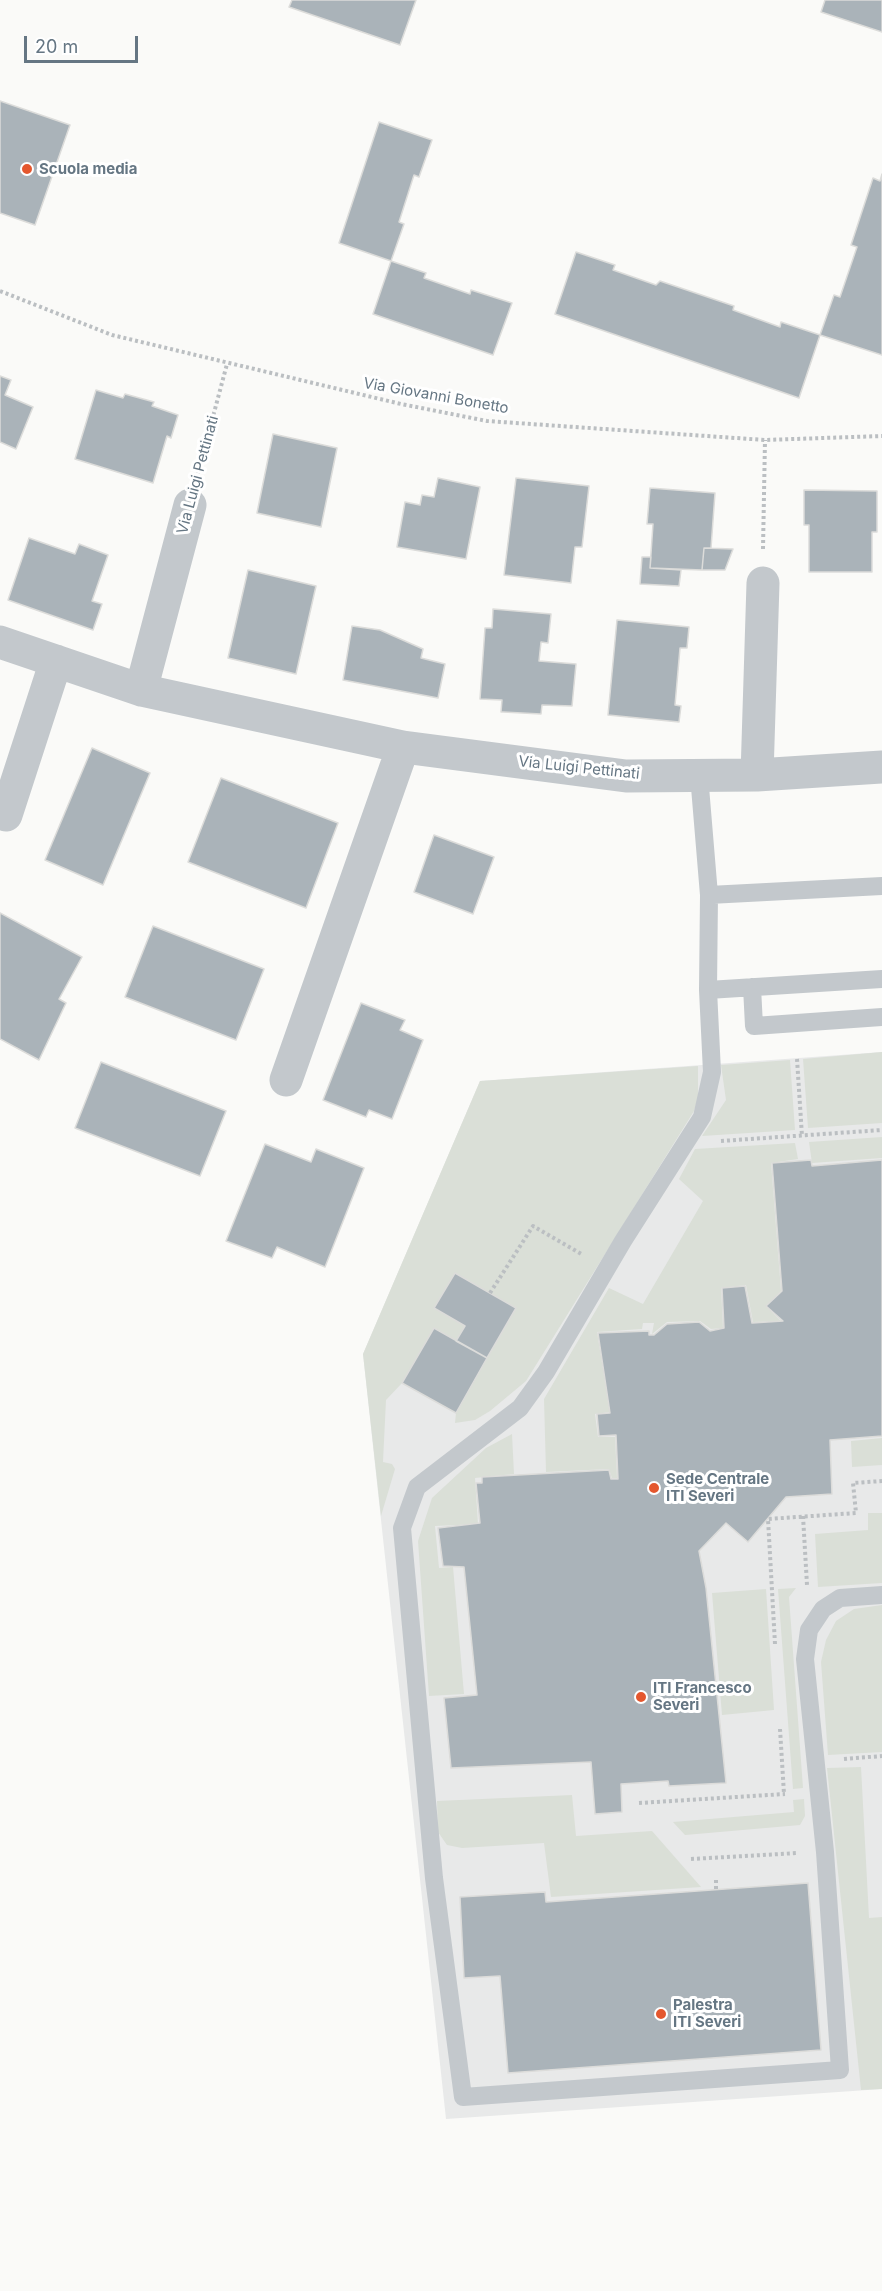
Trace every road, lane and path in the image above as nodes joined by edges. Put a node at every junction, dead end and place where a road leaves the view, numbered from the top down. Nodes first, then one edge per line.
1 (0, 291) edge
2 (227, 364) junction
3 (882, 436) edge
4 (765, 440) junction
5 (190, 505) joint
6 (763, 583) joint
7 (0, 642) edge
8 (56, 661) junction
9 (141, 690) junction
10 (403, 747) junction
11 (882, 767) edge
12 (699, 775) junction
13 (757, 775) junction
14 (6, 814) dead end
15 (882, 886) edge
16 (709, 895) junction
17 (882, 978) edge
18 (752, 987) junction
19 (708, 990) junction
20 (882, 1017) edge
21 (797, 1059) dead end
22 (286, 1080) dead end
23 (882, 1130) edge
24 (802, 1136) junction
25 (687, 1140) junction
26 (607, 1269) junction
27 (490, 1293) dead end
28 (882, 1481) edge
29 (803, 1516) junction
30 (768, 1519) dead end
31 (882, 1595) edge
32 (809, 1630) junction
33 (882, 1756) edge
34 (816, 1762) junction
35 (784, 1794) dead end
36 (639, 1803) dead end
37 (825, 1852) junction
38 (691, 1859) dead end
39 (716, 1880) dead end
40 (716, 1890) dead end

1 - 2 path, Via Giovanni Bonetto
2 - 4 path, Via Giovanni Bonetto
2 - 5 path, Via Luigi Pettinati
3 - 4 path, Via Giovanni Bonetto
4 - 6 path
5 - 9 street, Via Luigi Pettinati
6 - 13 street
7 - 8 street, Via Luigi Pettinati
8 - 9 street, Via Luigi Pettinati
8 - 14 street
9 - 10 street, Via Luigi Pettinati
10 - 12 street, Via Luigi Pettinati
10 - 22 street
11 - 13 street, Via Luigi Pettinati
12 - 13 street, Via Luigi Pettinati
12 - 16 lane
15 - 16 lane
16 - 19 lane
17 - 18 lane
18 - 19 lane
18 - 20 lane
19 - 25 lane
21 - 24 path
23 - 24 path
24 - 25 path
25 - 26 lane
26 - 27 path
26 - 37 lane
28 - 29 path
29 - 30 path
29 - 32 path
31 - 32 lane
32 - 34 lane
33 - 34 path
34 - 37 lane
35 - 36 path
37 - 38 path
39 - 40 path

